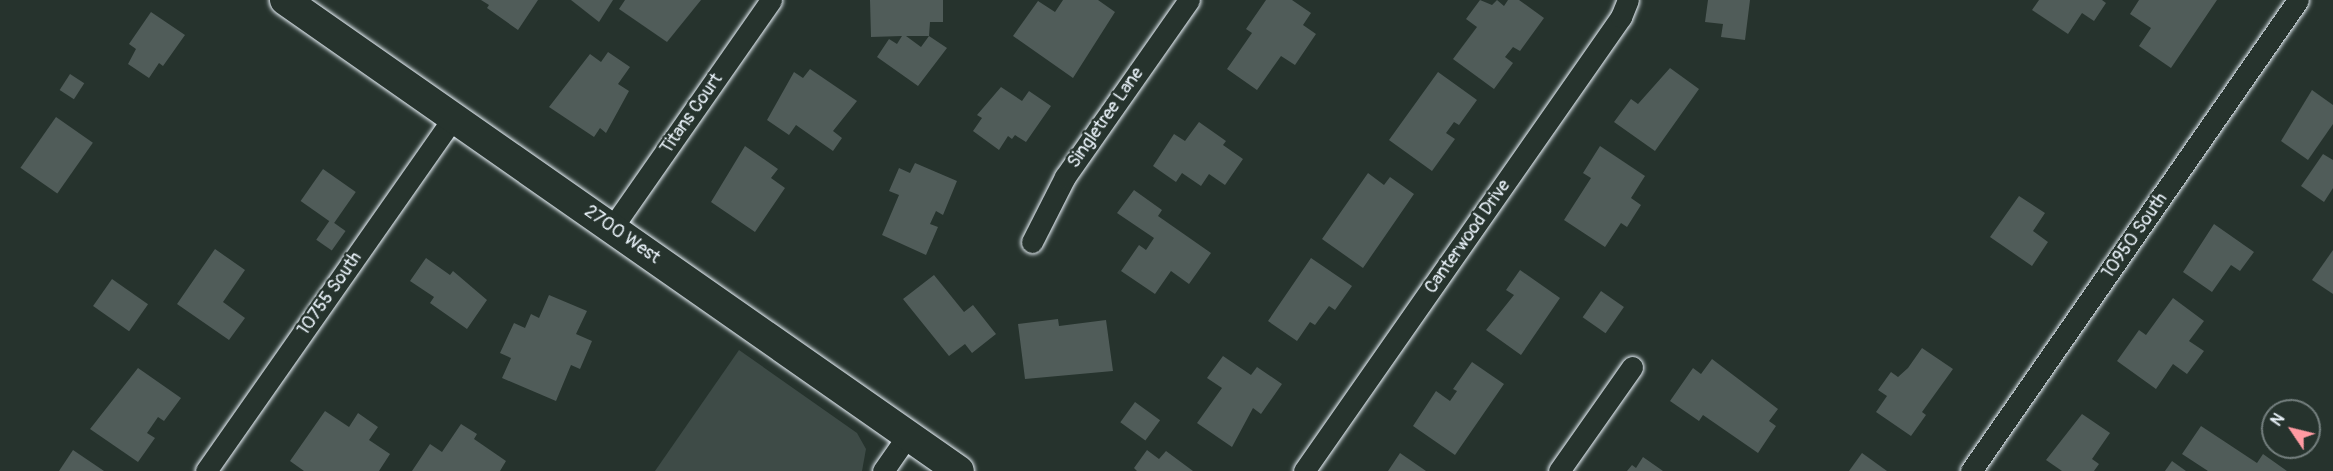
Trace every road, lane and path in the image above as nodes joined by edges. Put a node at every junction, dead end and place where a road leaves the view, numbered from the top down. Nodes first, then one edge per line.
1 (285, 0) edge
2 (771, 0) edge
3 (1189, 0) edge
4 (1628, 0) edge
5 (2298, 0) edge
6 (453, 118) junction
7 (612, 228) junction
8 (1032, 242) dead end
9 (1632, 367) dead end
10 (908, 435) junction
11 (206, 471) edge
12 (883, 471) edge
13 (959, 471) edge
14 (1304, 471) edge
15 (1559, 471) edge
16 (1971, 471) edge

1 - 6 main road, 2700 West
2 - 7 street, Titans Court
3 - 8 street, Singletree Lane
4 - 14 street, Canterwood Drive
5 - 16 street, 10950 South
6 - 7 main road, 2700 West
6 - 11 street, 10755 South
7 - 10 main road, 2700 West
9 - 15 street
10 - 12 street
10 - 13 main road, 2700 West

